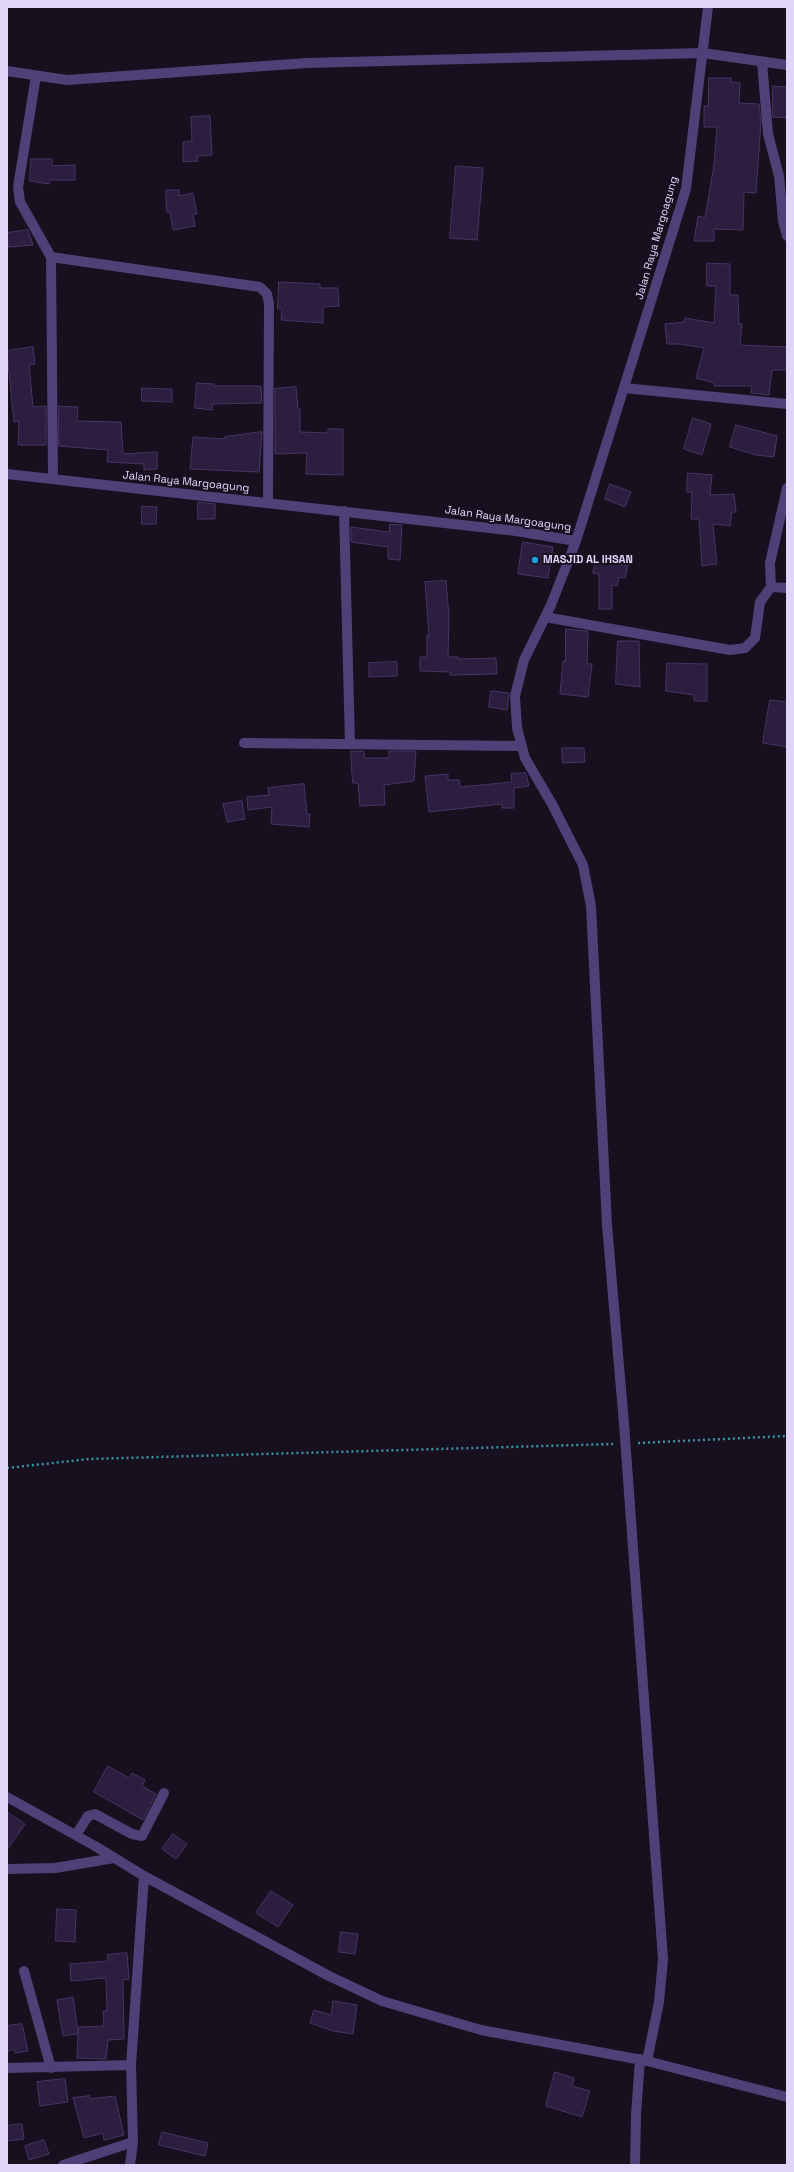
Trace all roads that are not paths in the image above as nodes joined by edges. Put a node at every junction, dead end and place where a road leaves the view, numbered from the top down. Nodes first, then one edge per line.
1 (708, 7) edge
2 (703, 54) junction
3 (762, 62) junction
4 (787, 65) edge
5 (7, 71) edge
6 (36, 76) junction
7 (787, 236) edge
8 (51, 258) junction
9 (624, 388) junction
10 (787, 404) edge
11 (7, 474) edge
12 (53, 479) junction
13 (787, 488) edge
14 (268, 503) junction
15 (344, 511) junction
16 (576, 541) junction
17 (771, 587) junction
18 (787, 588) edge
19 (545, 617) junction
20 (244, 743) dead end
21 (350, 744) junction
22 (522, 746) junction
23 (164, 1793) dead end
24 (7, 1797) edge
25 (76, 1835) junction
26 (114, 1858) junction
27 (7, 1869) edge
28 (144, 1876) junction
29 (24, 1971) dead end
30 (644, 2060) junction
31 (131, 2065) junction
32 (7, 2068) edge
33 (51, 2068) junction
34 (787, 2097) edge
35 (132, 2142) junction
36 (63, 2165) edge
37 (130, 2165) edge
38 (635, 2165) edge

1 - 2 street, Jalan Raya Margoagung
2 - 3 street
2 - 6 street
2 - 9 street, Jalan Raya Margoagung
3 - 4 street
3 - 7 street
5 - 6 street
6 - 8 street
8 - 12 street
8 - 14 street
9 - 10 street
9 - 16 street, Jalan Raya Margoagung
11 - 12 street, Jalan Raya Margoagung
12 - 14 street, Jalan Raya Margoagung
13 - 17 street
14 - 15 street, Jalan Raya Margoagung
15 - 16 street, Jalan Raya Margoagung
15 - 21 street
16 - 19 street
17 - 18 street
17 - 19 street
19 - 22 street
20 - 21 street
21 - 22 street
22 - 30 street
23 - 25 street
24 - 25 street
25 - 26 street
26 - 27 street
26 - 28 street
28 - 30 street
28 - 31 street
29 - 33 street
30 - 34 street
30 - 38 street
31 - 33 street
31 - 35 street
32 - 33 street
35 - 36 street
35 - 37 street

